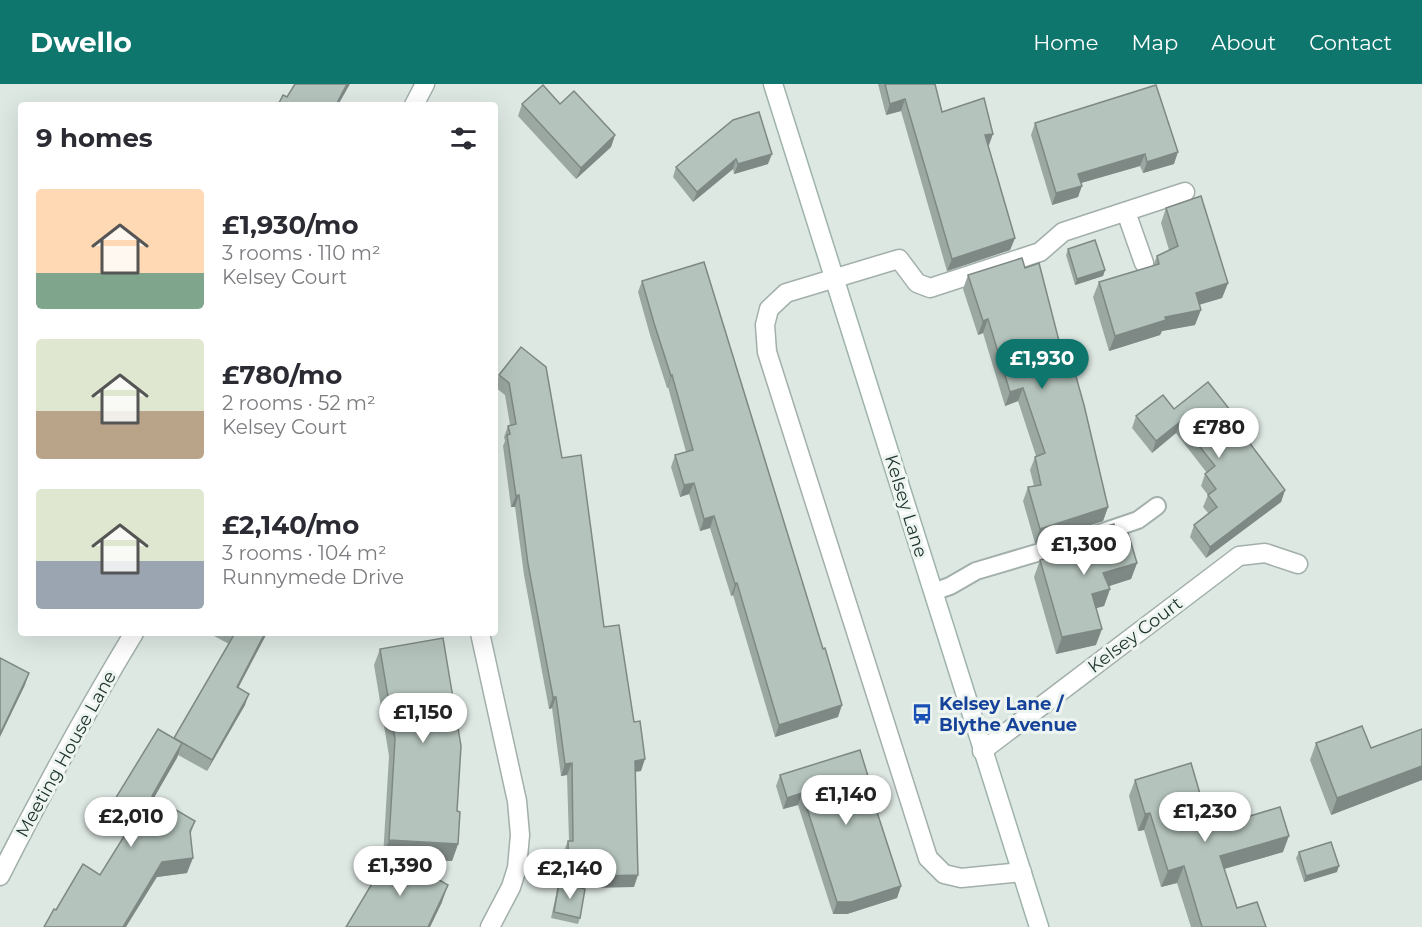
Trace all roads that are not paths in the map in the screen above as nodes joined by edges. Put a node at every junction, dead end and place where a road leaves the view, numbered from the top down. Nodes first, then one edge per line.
1 (425, 84) edge
2 (773, 84) edge
3 (416, 102) edge
4 (1185, 192) dead end
5 (1126, 212) junction
6 (1144, 263) dead end
7 (836, 279) junction
8 (1157, 506) dead end
9 (1298, 564) dead end
10 (933, 592) junction
11 (132, 636) edge
12 (481, 636) edge
13 (982, 751) junction
14 (1022, 872) junction
15 (0, 876) edge
16 (490, 927) edge
17 (1040, 927) edge

1 - 3 street
2 - 7 street, Kelsey Lane
4 - 5 street
5 - 6 street
5 - 7 street
7 - 10 street, Kelsey Lane
7 - 14 street
8 - 10 lane
9 - 13 street, Kelsey Court
10 - 13 street, Kelsey Lane
11 - 15 street, Meeting House Lane
12 - 16 street
13 - 14 street, Kelsey Lane
14 - 17 street, Kelsey Lane

